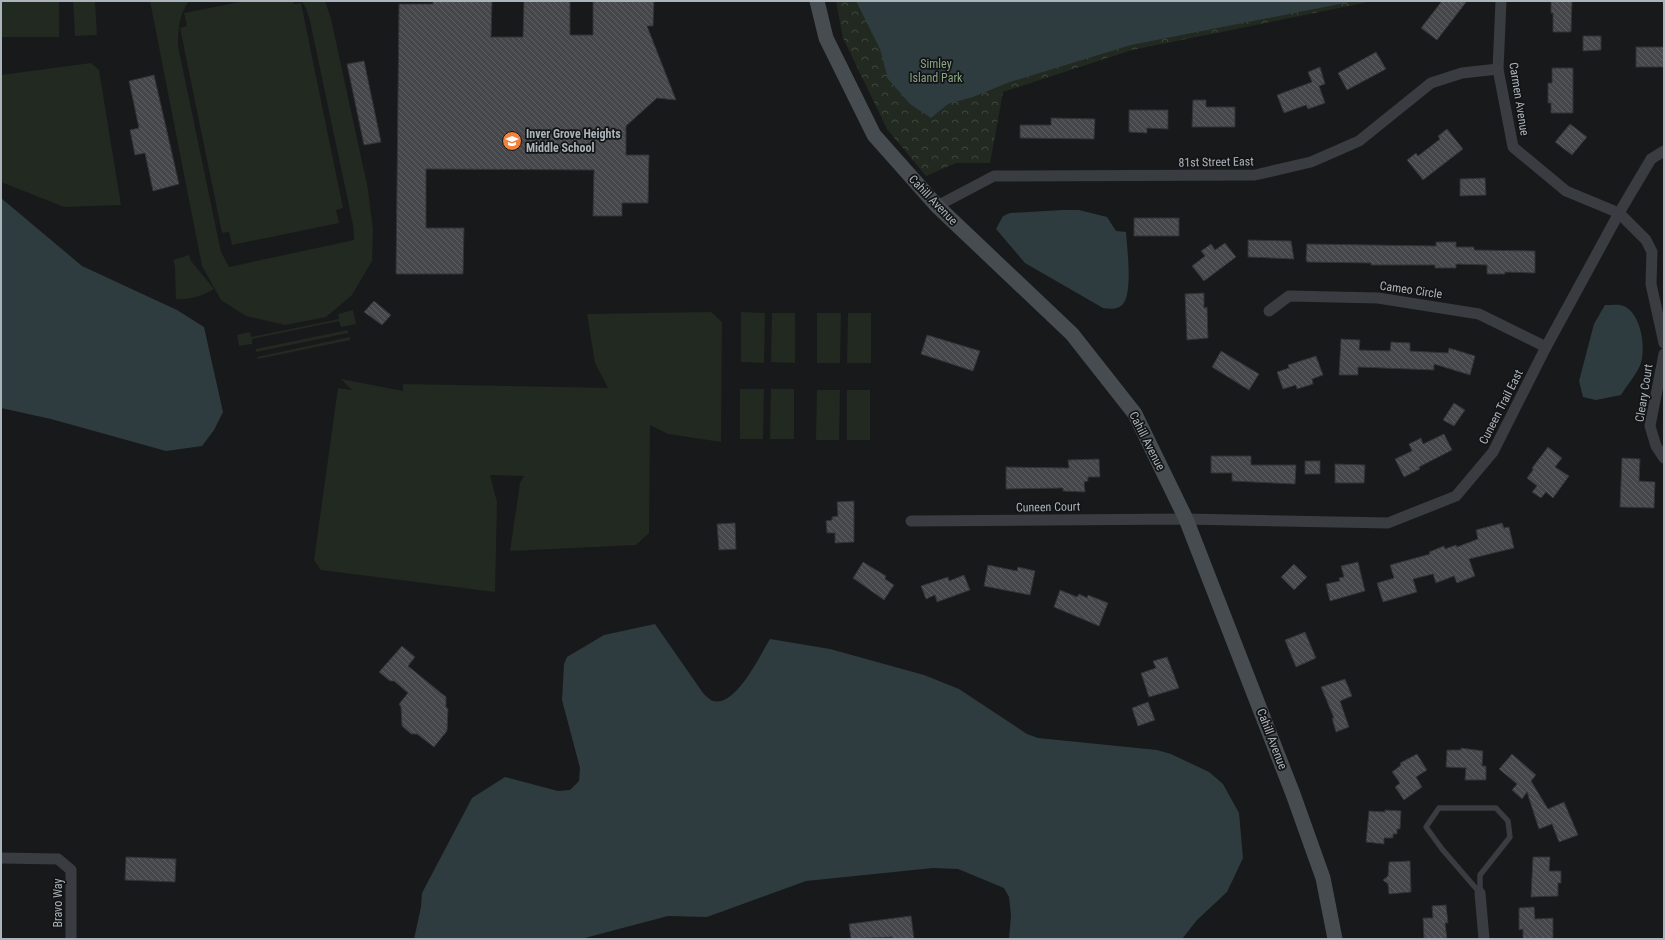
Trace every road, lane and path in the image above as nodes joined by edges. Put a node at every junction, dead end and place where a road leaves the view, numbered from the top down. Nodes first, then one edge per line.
1 (817, 1) edge
2 (1501, 1) edge
3 (1498, 68) junction
4 (1664, 151) edge
5 (937, 206) junction
6 (1619, 213) junction
7 (1269, 311) dead end
8 (1664, 344) edge
9 (1546, 346) junction
10 (1664, 356) edge
11 (1664, 458) edge
12 (1186, 519) junction
13 (911, 521) dead end
14 (1, 858) edge
15 (1480, 893) junction
16 (71, 939) edge
17 (1336, 939) edge
18 (1484, 939) edge

1 - 5 street, Cahill Avenue
2 - 3 street, Carmen Avenue
3 - 5 street, 81st Street East
3 - 6 street, Carmen Avenue
4 - 6 street, Cuneen Trail East
5 - 12 street, Cahill Avenue
6 - 8 street
6 - 9 street, Cuneen Trail East
7 - 9 street, Cameo Circle
9 - 12 street, Cuneen Trail East
10 - 11 street, Cleary Court
12 - 13 street, Cuneen Court
12 - 17 street, Cahill Avenue
14 - 16 street, Bravo Way
15 - 15 lane
15 - 18 street

